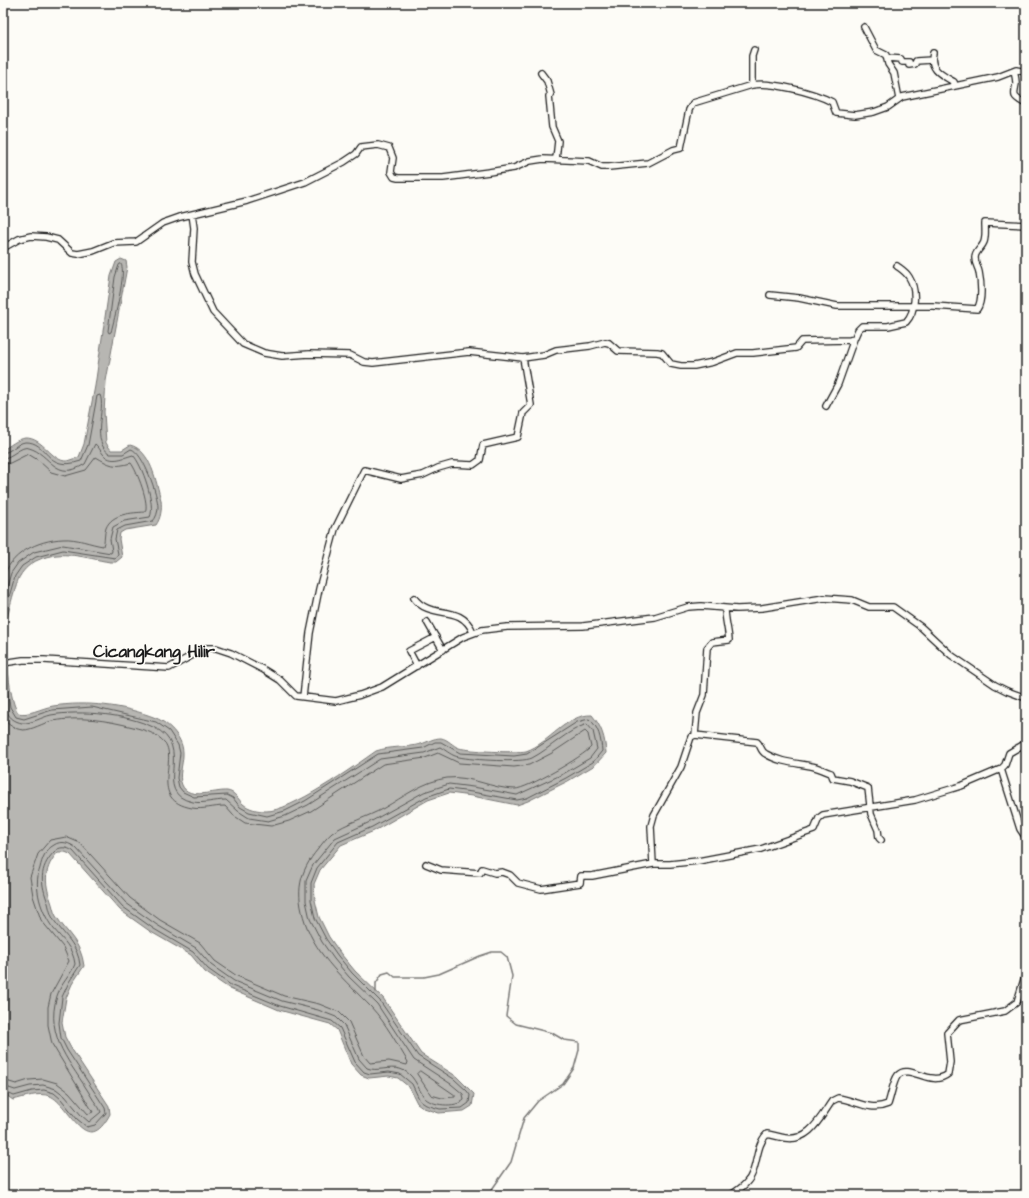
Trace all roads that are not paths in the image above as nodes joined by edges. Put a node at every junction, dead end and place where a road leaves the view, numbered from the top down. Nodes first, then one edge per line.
1 (864, 27) dead end
2 (754, 50) dead end
3 (933, 53) dead end
4 (887, 58) junction
5 (932, 60) junction
6 (1014, 71) junction
7 (1026, 72) edge
8 (541, 73) dead end
9 (752, 84) junction
10 (955, 85) junction
11 (900, 99) junction
12 (1026, 104) edge
13 (556, 159) junction
14 (192, 214) junction
15 (1026, 225) edge
16 (3, 248) edge
17 (897, 266) dead end
18 (770, 295) dead end
19 (914, 306) junction
20 (854, 338) junction
21 (523, 358) junction
22 (826, 406) dead end
23 (414, 598) dead end
24 (725, 608) junction
25 (427, 622) dead end
26 (473, 632) junction
27 (436, 637) junction
28 (443, 650) junction
29 (3, 663) edge
30 (417, 666) junction
31 (303, 697) junction
32 (1026, 698) edge
33 (695, 735) junction
34 (1026, 743) edge
35 (1002, 769) junction
36 (870, 807) junction
37 (1026, 838) edge
38 (881, 840) dead end
39 (426, 864) dead end
40 (653, 864) junction
41 (1026, 973) edge
42 (731, 1195) edge

1 - 4 street
2 - 9 street
3 - 5 street
4 - 5 street
4 - 11 street
5 - 10 street
6 - 7 street
6 - 10 street
6 - 12 street
8 - 13 street
9 - 11 street
9 - 13 street
10 - 11 street
13 - 14 street
14 - 16 street
14 - 21 street
15 - 19 street
17 - 19 street
18 - 19 street
19 - 20 street
20 - 21 street
20 - 22 street
21 - 31 street
23 - 26 street
24 - 26 street
24 - 32 street
24 - 33 street
25 - 27 street
26 - 28 street
27 - 28 street
27 - 30 street
28 - 30 street
29 - 31 street
30 - 31 street
33 - 36 street
33 - 40 street
34 - 35 street
35 - 36 street
35 - 37 street
36 - 38 street
36 - 40 street
39 - 40 street
41 - 42 street

